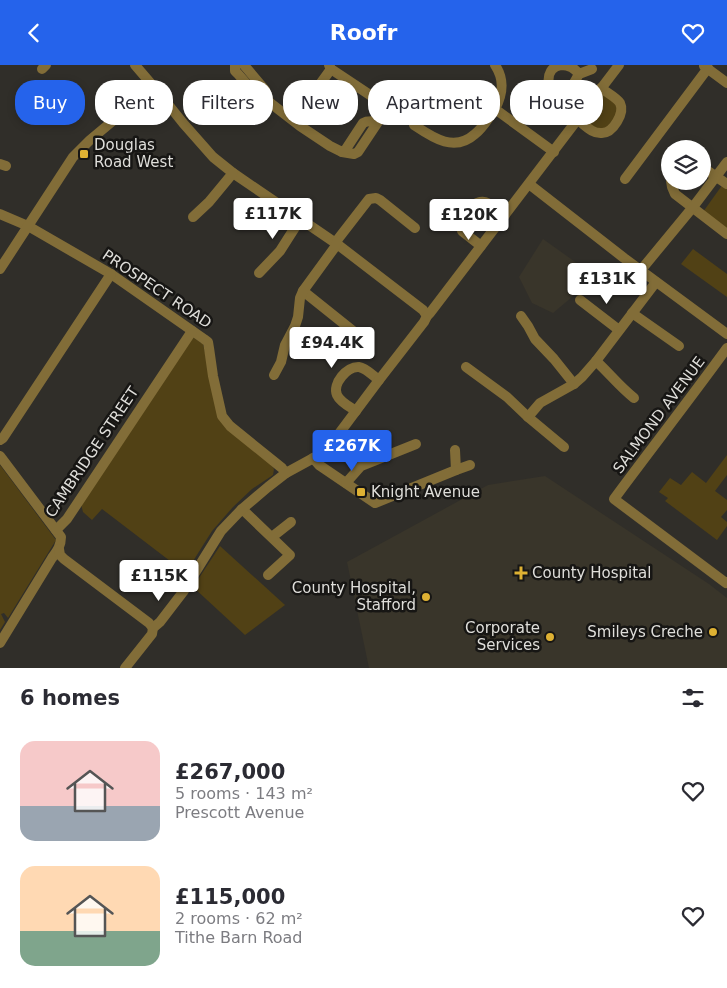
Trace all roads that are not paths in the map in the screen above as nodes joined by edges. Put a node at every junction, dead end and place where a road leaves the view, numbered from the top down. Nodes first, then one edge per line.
1 (135, 65) edge
2 (235, 65) edge
3 (244, 65) edge
4 (497, 65) edge
5 (619, 65) edge
6 (330, 67) edge
7 (592, 67) edge
8 (705, 67) edge
9 (579, 73) dead end
10 (148, 80) edge
11 (243, 80) edge
12 (257, 80) edge
13 (321, 80) edge
14 (349, 80) edge
15 (727, 83) edge
16 (604, 85) junction
17 (358, 86) edge
18 (500, 100) edge
19 (173, 110) edge
20 (500, 113) edge
21 (108, 125) edge
22 (299, 125) edge
23 (414, 125) dead end
24 (483, 125) edge
25 (574, 125) edge
26 (584, 125) edge
27 (554, 152) junction
28 (727, 162) edge
29 (234, 173) junction
30 (711, 173) edge
31 (716, 176) junction
32 (625, 179) dead end
33 (529, 184) junction
34 (727, 184) edge
35 (674, 190) edge
36 (694, 207) junction
37 (0, 214) edge
38 (505, 215) junction
39 (193, 217) dead end
40 (302, 219) junction
41 (28, 226) junction
42 (415, 228) dead end
43 (727, 234) edge
44 (337, 243) junction
45 (481, 246) junction
46 (0, 269) edge
47 (642, 271) junction
48 (259, 273) dead end
49 (111, 274) junction
50 (656, 282) junction
51 (303, 291) junction
52 (580, 300) dead end
53 (632, 313) junction
54 (427, 316) junction
55 (520, 316) dead end
56 (620, 330) junction
57 (192, 331) junction
58 (353, 331) dead end
59 (727, 334) edge
60 (679, 346) dead end
61 (727, 348) edge
62 (596, 361) junction
63 (466, 367) dead end
64 (274, 375) dead end
65 (379, 380) junction
66 (574, 384) junction
67 (634, 398) dead end
68 (356, 411) junction
69 (528, 417) junction
70 (0, 440) edge
71 (416, 444) dead end
72 (564, 447) dead end
73 (454, 450) dead end
74 (0, 456) edge
75 (313, 458) junction
76 (470, 465) dead end
77 (456, 470) junction
78 (286, 473) junction
79 (346, 483) junction
80 (242, 509) junction
81 (291, 523) dead end
82 (56, 530) junction
83 (272, 537) junction
84 (59, 549) junction
85 (268, 575) dead end
86 (726, 582) edge
87 (153, 628) junction
88 (0, 643) edge
89 (125, 668) edge

1 - 10 street
2 - 11 street
3 - 12 street
4 - 18 street
5 - 16 street
6 - 13 street
6 - 14 street
7 - 9 street
7 - 16 street
8 - 15 street
8 - 32 street
16 - 26 street
17 - 22 street
19 - 29 street
20 - 27 street
21 - 41 street
23 - 24 street
25 - 27 street
27 - 33 street
28 - 31 street
29 - 39 street
29 - 40 street
30 - 31 street
31 - 34 street
31 - 36 street
33 - 38 street
33 - 47 street
35 - 36 street
36 - 43 street
36 - 47 street
37 - 41 street, PROSPECT ROAD
38 - 45 street
38 - 45 street
40 - 44 street
40 - 48 street
41 - 46 street
41 - 49 street, PROSPECT ROAD
42 - 44 street
44 - 51 street
44 - 54 street
45 - 54 street
47 - 50 street
49 - 57 street, PROSPECT ROAD
49 - 70 street
50 - 53 street
50 - 59 street
51 - 58 street
51 - 64 street
52 - 56 street
53 - 56 street
53 - 60 street
54 - 65 street
55 - 66 street
56 - 62 street
57 - 78 street, PROSPECT ROAD
57 - 82 street, CAMBRIDGE STREET
61 - 86 street, SALMOND AVENUE
62 - 66 street
62 - 67 street
63 - 69 street
65 - 68 street
65 - 68 street
66 - 69 street
68 - 75 street
69 - 72 street
71 - 79 street
73 - 77 street
74 - 82 street
75 - 78 street
75 - 79 street
76 - 77 street
77 - 79 street
78 - 80 street
80 - 83 street
80 - 87 street
81 - 83 street
82 - 84 street, CAMBRIDGE STREET
83 - 85 street
84 - 87 street
84 - 88 street
87 - 89 street

